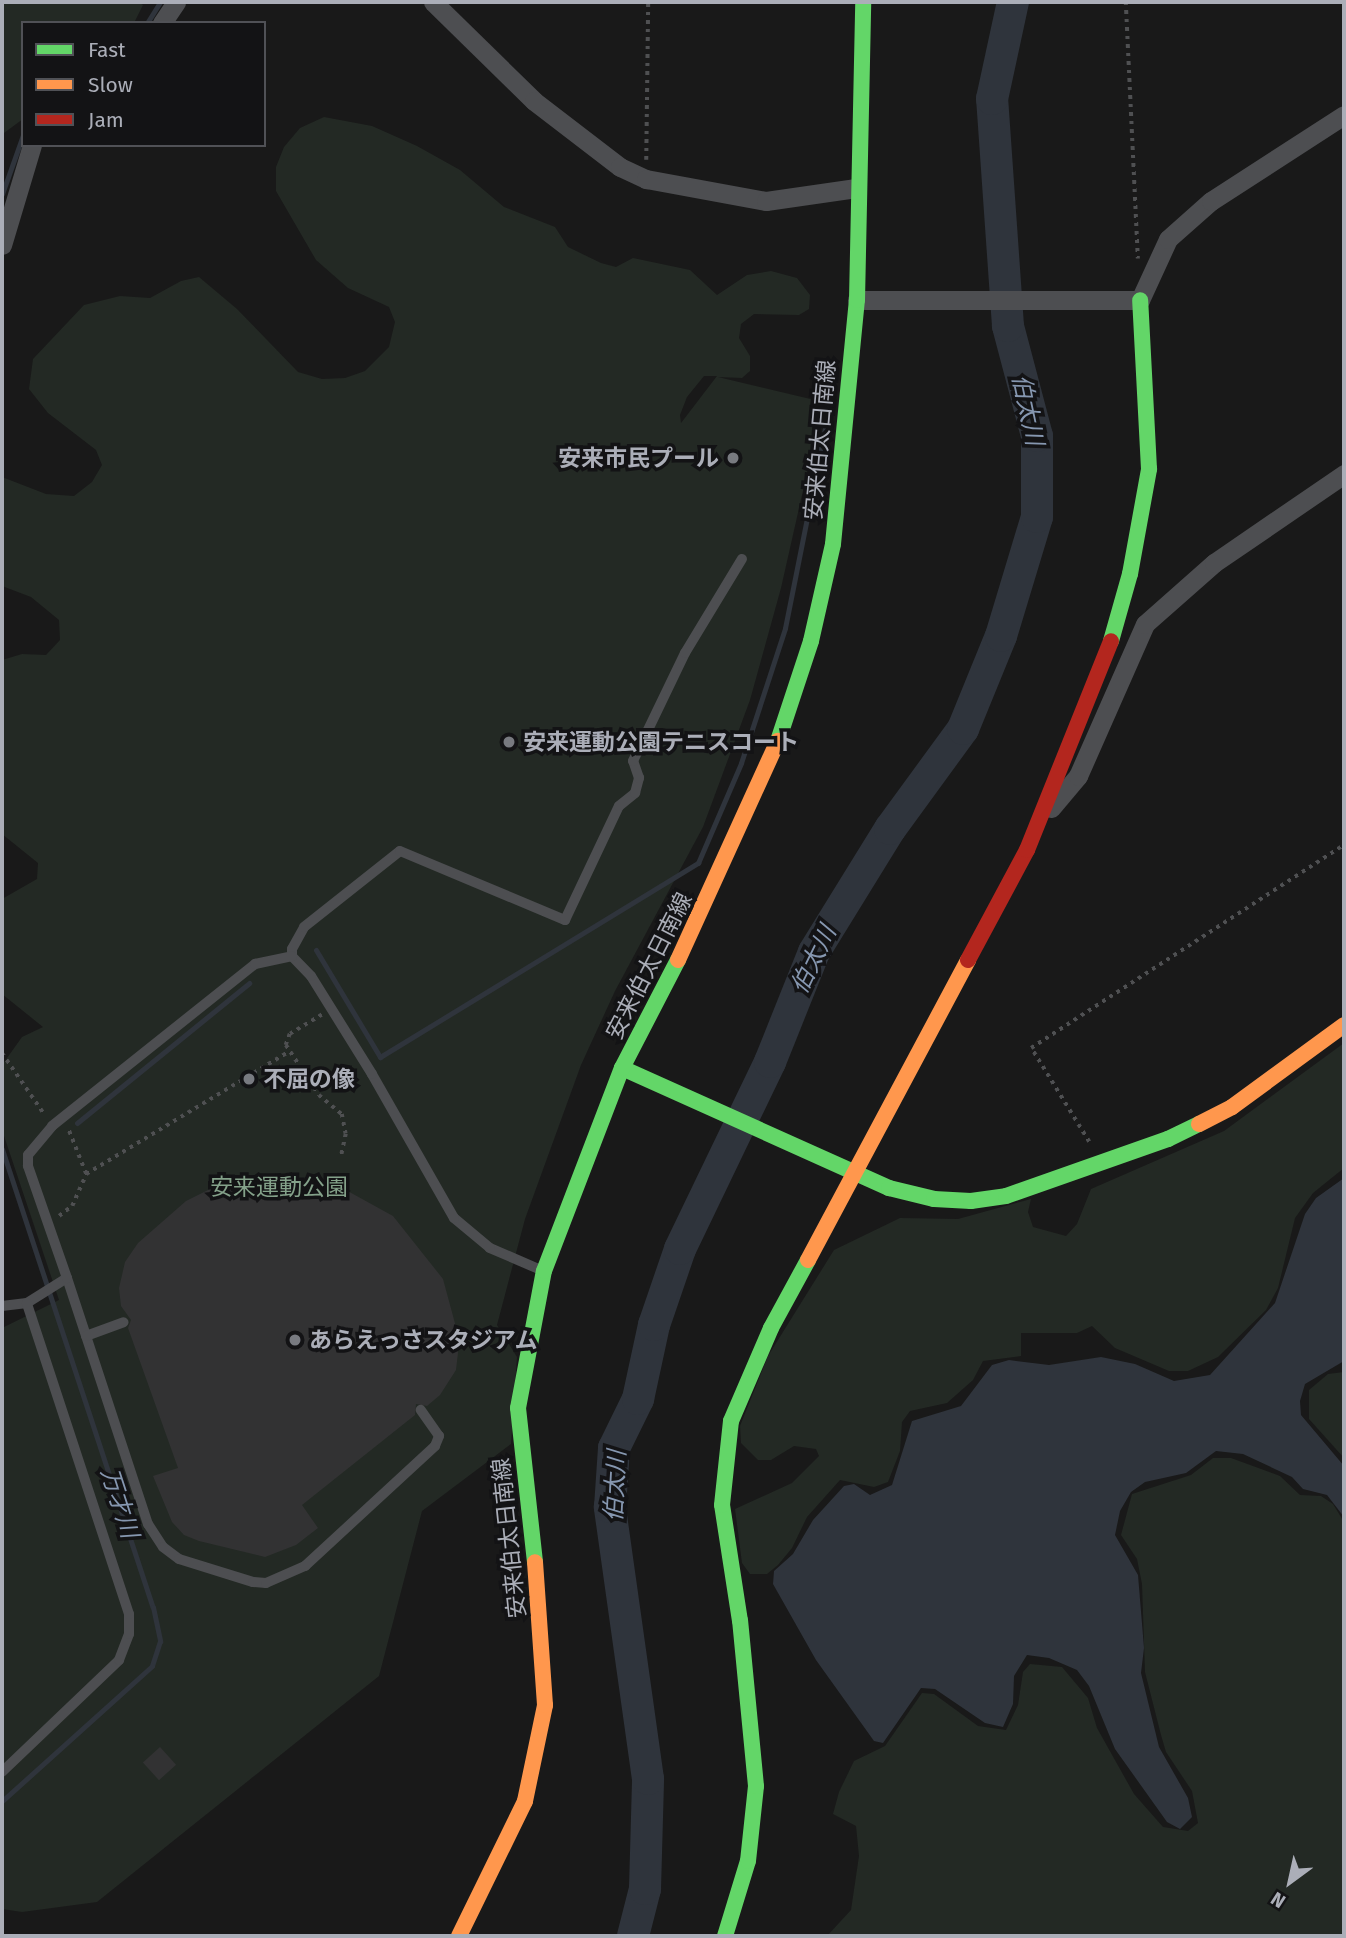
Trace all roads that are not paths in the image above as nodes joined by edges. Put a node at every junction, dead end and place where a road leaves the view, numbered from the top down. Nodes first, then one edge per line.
1 (176, 2) edge
2 (433, 2) edge
3 (863, 2) edge
4 (163, 21) edge
5 (1344, 115) edge
6 (31, 147) edge
7 (856, 188) junction
8 (2, 245) edge
9 (856, 299) junction
10 (1132, 300) junction
11 (1344, 474) edge
12 (742, 559) dead end
13 (1037, 824) junction
14 (292, 956) junction
15 (1344, 1024) edge
16 (622, 1069) junction
17 (848, 1170) junction
18 (544, 1271) junction
19 (67, 1278) junction
20 (27, 1303) junction
21 (2, 1306) edge
22 (124, 1322) dead end
23 (86, 1336) junction
24 (421, 1410) dead end
25 (2, 1772) edge
26 (459, 1936) edge
27 (724, 1936) edge

1 - 4 street
2 - 7 street
3 - 7 street, 安来伯太日南線
5 - 10 street
6 - 8 street
7 - 9 street, 安来伯太日南線
9 - 10 street
9 - 16 street, 安来伯太日南線
10 - 13 street
11 - 13 street
12 - 14 lane
13 - 17 street
14 - 18 lane
14 - 19 lane
15 - 17 street
16 - 17 street
16 - 18 street, 安来伯太日南線
17 - 27 street
18 - 26 street, 安来伯太日南線
19 - 20 lane
19 - 23 lane
20 - 21 lane
20 - 25 lane
22 - 23 lane
23 - 24 lane

